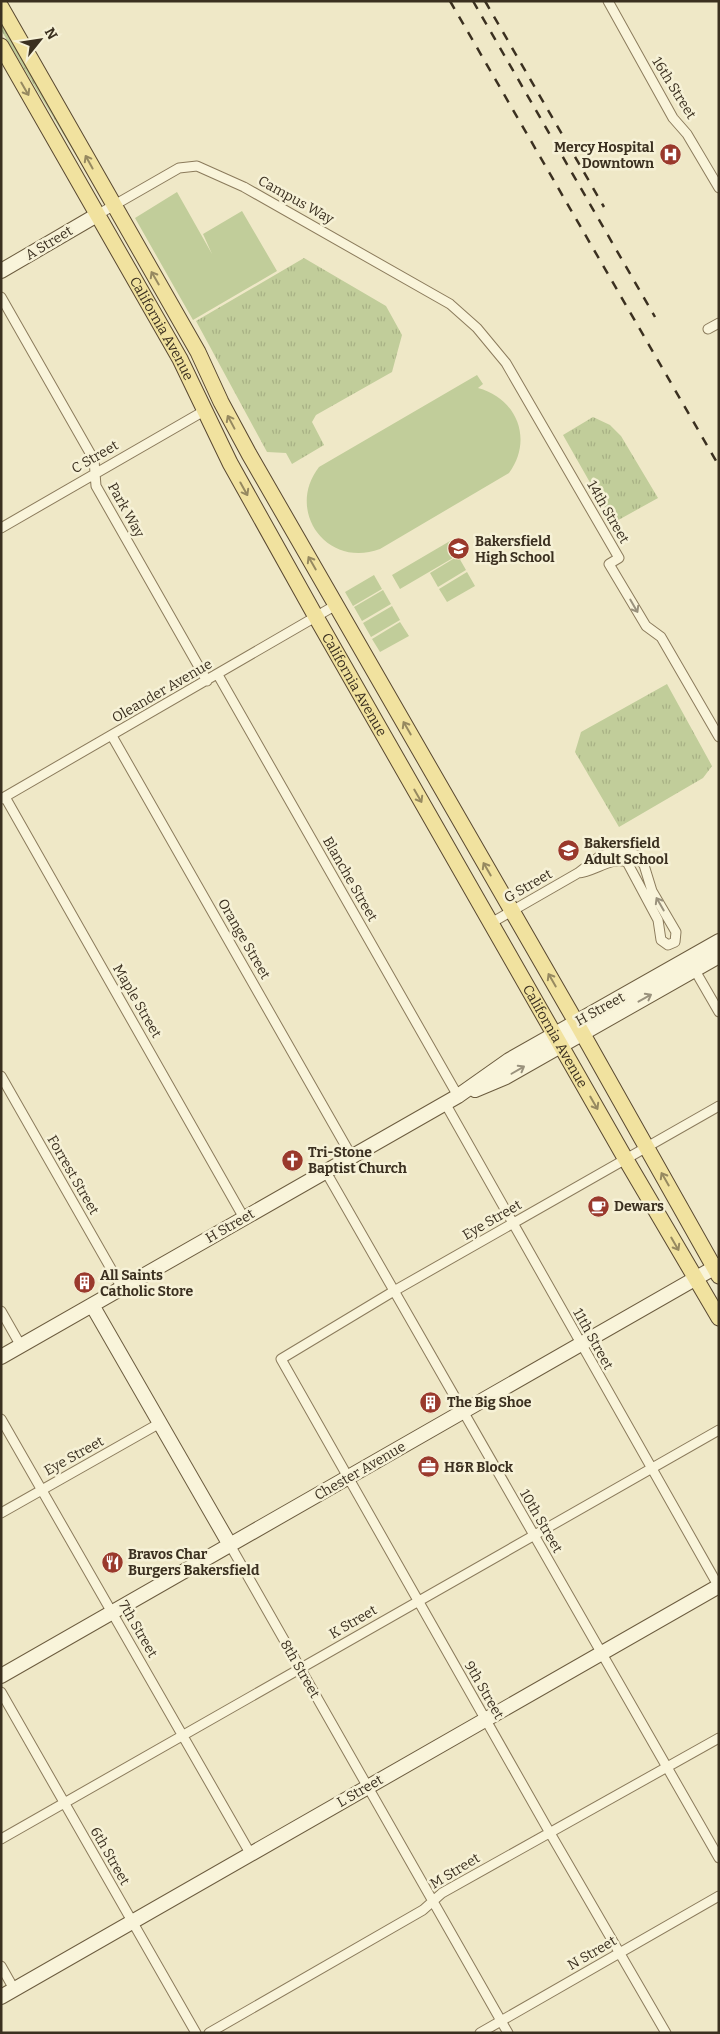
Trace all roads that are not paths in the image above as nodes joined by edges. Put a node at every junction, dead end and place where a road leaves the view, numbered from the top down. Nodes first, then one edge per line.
1 (608, 1) edge
2 (1, 7) edge
3 (1, 46) edge
4 (719, 188) edge
5 (113, 204) junction
6 (97, 215) junction
7 (1, 271) edge
8 (1, 297) edge
9 (473, 323) joint
10 (719, 323) edge
11 (708, 329) dead end
12 (204, 410) junction
13 (95, 473) junction
14 (1, 528) edge
15 (336, 605) junction
16 (316, 617) junction
17 (218, 675) junction
18 (207, 682) junction
19 (112, 736) junction
20 (719, 737) edge
21 (3, 798) edge
22 (578, 873) junction
23 (512, 911) junction
24 (491, 923) junction
25 (719, 941) edge
26 (719, 956) edge
27 (691, 964) junction
28 (719, 1012) edge
29 (579, 1028) junction
30 (558, 1040) junction
31 (1, 1076) edge
32 (458, 1096) junction
33 (445, 1103) junction
34 (719, 1106) edge
35 (646, 1147) junction
36 (352, 1157) junction
37 (625, 1158) junction
38 (326, 1172) junction
39 (244, 1218) junction
40 (513, 1224) junction
41 (717, 1270) edge
42 (696, 1278) junction
43 (122, 1288) junction
44 (394, 1291) junction
45 (92, 1305) junction
46 (1, 1312) edge
47 (719, 1318) edge
48 (580, 1344) junction
49 (21, 1346) junction
50 (1, 1357) edge
51 (281, 1359) joint
52 (463, 1412) junction
53 (1, 1418) edge
54 (160, 1424) junction
55 (719, 1430) edge
56 (651, 1468) junction
57 (347, 1478) junction
58 (42, 1490) junction
59 (1, 1513) edge
60 (533, 1535) junction
61 (230, 1545) junction
62 (719, 1586) edge
63 (418, 1602) junction
64 (112, 1612) junction
65 (601, 1654) junction
66 (300, 1668) junction
67 (1, 1676) edge
68 (1, 1692) edge
69 (485, 1719) junction
70 (182, 1736) junction
71 (719, 1738) edge
72 (667, 1768) junction
73 (368, 1787) junction
74 (64, 1803) junction
75 (550, 1833) junction
76 (1, 1839) edge
77 (250, 1853) junction
78 (719, 1858) edge
79 (719, 1896) edge
80 (433, 1901) junction
81 (132, 1920) junction
82 (620, 1952) junction
83 (1, 1966) edge
84 (14, 1990) junction
85 (1, 1997) edge
86 (501, 2020) junction
87 (196, 2033) edge
88 (209, 2033) edge
89 (480, 2033) edge
90 (508, 2033) edge
91 (666, 2033) edge

1 - 4 street, 16th Street
5 -> 2 main road, California Avenue
3 -> 6 main road, California Avenue
5 - 6 street, Campus Way
5 - 9 street, Campus Way
15 -> 5 main road, California Avenue
6 - 7 street, A Street
6 - 12 main road, California Avenue
8 - 13 street, Park Way
9 -> 20 street, 14th Street
10 - 11 street
12 - 13 street, C Street
12 -> 16 main road, California Avenue
13 - 14 street, C Street
13 - 18 street, Park Way
15 - 16 street, Oleander Avenue
23 -> 15 main road, California Avenue
16 - 17 street, Oleander Avenue
16 -> 24 main road, California Avenue
17 - 18 street, Oleander Avenue
17 - 32 street, Blanche Street
18 - 19 street, Oleander Avenue
19 - 21 street, Oleander Avenue
19 - 36 street, Orange Street
21 - 39 street, Maple Street
22 -> 22 street, G Street
22 - 23 street, G Street
23 - 24 street, G Street
29 -> 23 main road, California Avenue
24 - 30 main road, California Avenue
25 - 27 street, H Street
26 - 27 street, H Street
27 - 28 street
27 - 29 street, H Street
29 - 30 street, H Street
29 - 35 main road, California Avenue
30 - 32 street, H Street
30 -> 37 main road, California Avenue
31 - 43 street, Forrest Street
32 - 33 street, H Street
33 - 36 street, H Street
33 - 40 street, 11th Street
34 - 35 street, Eye Street
35 - 37 street, Eye Street
41 -> 35 main road, California Avenue
36 - 38 street, H Street
37 - 40 street, Eye Street
37 -> 42 main road, California Avenue
38 - 39 street, H Street
38 - 44 street, 10th Street
39 - 43 street, H Street
40 - 44 street, Eye Street
40 - 48 street, 11th Street
41 - 42 street, Chester Avenue
42 - 47 main road, California Avenue
42 - 48 street, Chester Avenue
43 - 45 street, H Street
44 - 51 street, Eye Street
44 - 52 street, 10th Street
45 - 49 street, H Street
45 - 54 street, 8th Street
46 - 49 street
48 - 52 street, Chester Avenue
48 - 56 street, 11th Street
49 - 50 street, H Street
51 - 57 street, 9th Street
52 - 57 street, Chester Avenue
52 - 60 street, 10th Street
53 - 58 street, 7th Street
54 - 58 street, Eye Street
54 - 61 street, 8th Street
55 - 56 street, K Street
56 - 60 street, K Street
56 - 62 street, 11th Street
57 - 61 street, Chester Avenue
57 - 63 street, 9th Street
58 - 59 street, Eye Street
58 - 64 street, 7th Street
60 - 63 street, K Street
60 - 65 street, 10th Street
61 - 64 street, Chester Avenue
61 - 66 street, 8th Street
62 - 65 street, L Street
63 - 66 street, K Street
63 - 69 street, 9th Street
64 - 67 street, Chester Avenue
64 - 70 street, 7th Street
65 - 69 street, L Street
65 - 72 street, 10th Street
66 - 70 street, K Street
66 - 73 street, 8th Street
68 - 74 street, 6th Street
69 - 73 street, L Street
69 - 75 street, 9th Street
70 - 74 street, K Street
70 - 77 street, 7th Street
71 - 72 street, M Street
72 - 75 street, M Street
72 - 78 street, 10th Street
73 - 77 street, L Street
73 - 80 street, 8th Street
74 - 76 street, K Street
74 - 81 street, 6th Street
75 - 80 street, M Street
75 - 82 street, 9th Street
77 - 81 street, L Street
79 - 82 street, N Street
80 - 86 street, 8th Street
80 - 88 street, M Street
81 - 84 street, L Street
81 - 87 street, 6th Street
82 - 86 street, N Street
82 - 91 street, 9th Street
83 - 84 street
84 - 85 street, L Street
86 - 89 street, N Street
86 - 90 street, 8th Street

